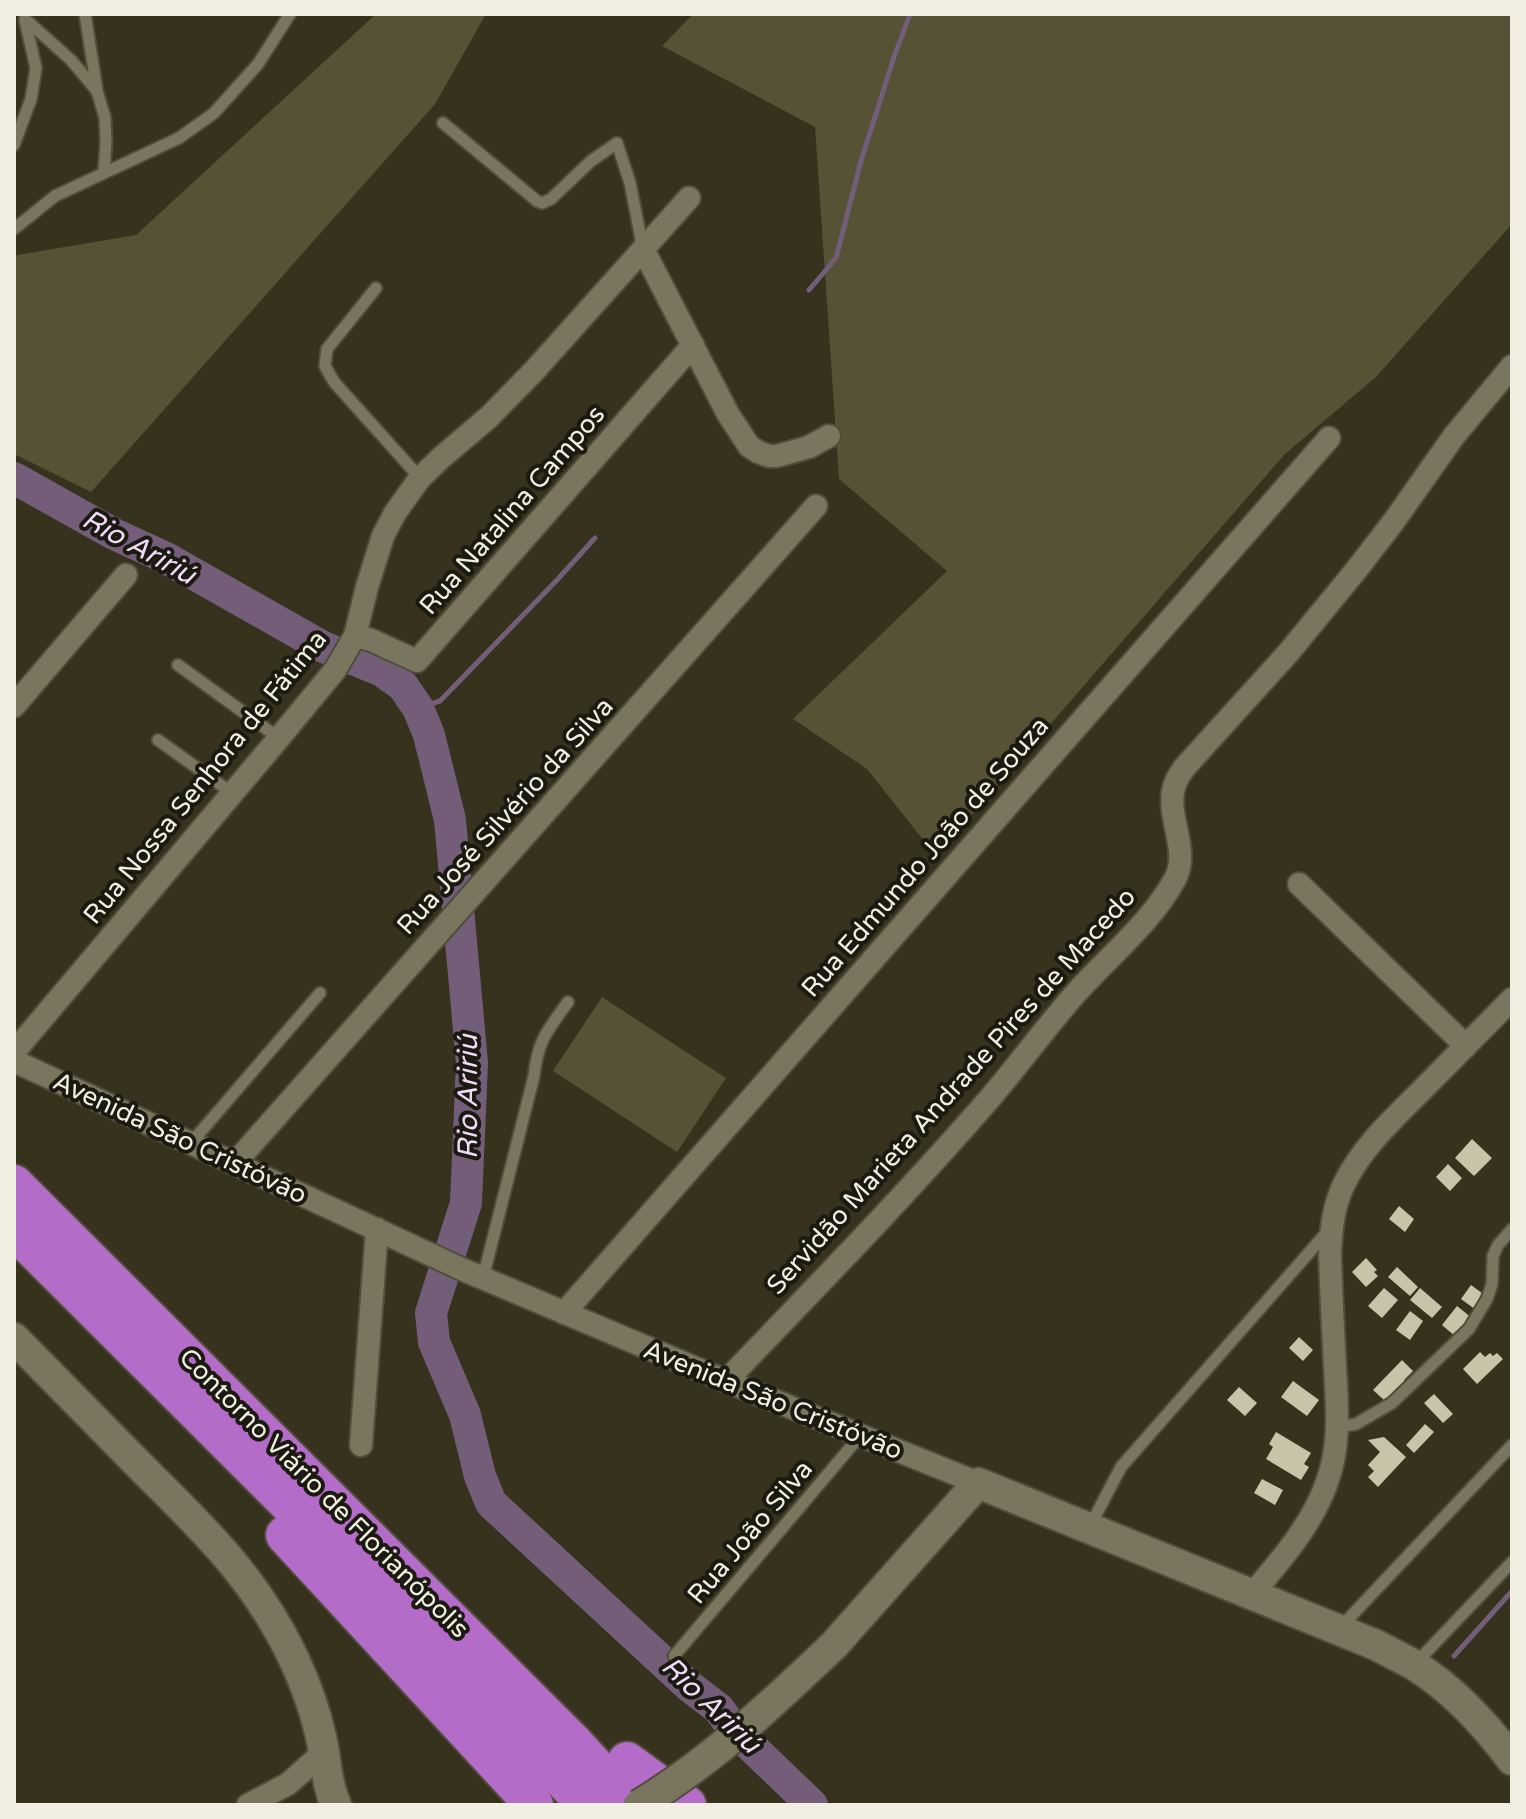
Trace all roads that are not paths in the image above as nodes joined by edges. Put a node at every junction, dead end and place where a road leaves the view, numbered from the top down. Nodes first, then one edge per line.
1 (85, 14) edge
2 (290, 14) edge
3 (22, 17) edge
4 (97, 91) junction
5 (443, 123) dead end
6 (14, 145) edge
7 (104, 172) junction
8 (689, 198) dead end
9 (14, 229) edge
10 (643, 249) junction
11 (376, 288) dead end
12 (693, 345) junction
13 (1512, 366) edge
14 (829, 436) dead end
15 (1329, 438) dead end
16 (420, 478) junction
17 (816, 506) dead end
18 (126, 575) dead end
19 (352, 641) junction
20 (178, 665) dead end
21 (14, 706) edge
22 (279, 738) junction
23 (158, 740) dead end
24 (232, 793) junction
25 (1299, 884) dead end
26 (320, 993) dead end
27 (1512, 999) edge
28 (568, 1002) dead end
29 (1466, 1046) junction
30 (14, 1052) edge
31 (14, 1061) edge
32 (191, 1143) junction
33 (235, 1163) junction
34 (14, 1184) edge
35 (1331, 1228) junction
36 (377, 1229) junction
37 (1512, 1229) edge
38 (14, 1230) edge
39 (475, 1274) junction
40 (564, 1313) junction
41 (14, 1338) edge
42 (726, 1381) junction
43 (175, 1390) junction
44 (1338, 1427) junction
45 (860, 1436) junction
46 (361, 1445) dead end
47 (1512, 1445) edge
48 (978, 1483) junction
49 (1089, 1528) junction
50 (1512, 1562) edge
51 (1252, 1594) junction
52 (434, 1604) junction
53 (1339, 1629) junction
54 (674, 1656) dead end
55 (1414, 1665) junction
56 (1508, 1747) edge
57 (324, 1752) junction
58 (627, 1761) junction
59 (248, 1805) edge
60 (336, 1805) edge
61 (534, 1805) edge
62 (587, 1805) edge
63 (631, 1805) edge
64 (639, 1805) edge
65 (663, 1805) edge
66 (687, 1805) edge

1 - 4 lane
2 - 7 lane
3 - 4 lane
3 - 6 lane
4 - 7 lane
5 - 10 lane
7 - 9 lane
8 - 10 street, Rua Nossa Senhora de Fátima
10 - 12 street
10 - 16 street, Rua Nossa Senhora de Fátima
11 - 16 lane
12 - 14 street
12 - 19 street, Rua Natalina Campos
13 - 42 street, Servidão Marieta Andrade Pires de Macedo
15 - 40 street, Rua Edmundo João de Souza
16 - 19 street, Rua Nossa Senhora de Fátima
17 - 33 street, Rua José Silvério da Silva
18 - 21 street
19 - 22 street, Rua Nossa Senhora de Fátima
20 - 22 lane
22 - 24 street, Rua Nossa Senhora de Fátima
23 - 24 lane
24 - 30 street, Rua Nossa Senhora de Fátima
25 - 29 street
26 - 32 lane
27 - 29 street
28 - 39 lane
29 - 35 street
31 - 32 street, Avenida São Cristóvão
32 - 33 street, Avenida São Cristóvão
33 - 36 street, Avenida São Cristóvão
34 - 52 highway, Contorno Viário de Florianópolis
35 - 44 street
35 - 49 lane
36 - 39 street, Avenida São Cristóvão
36 - 46 street
37 - 44 lane
38 - 43 highway, Contorno Viário de Florianópolis
39 - 40 street, Avenida São Cristóvão
40 - 42 street, Avenida São Cristóvão
41 - 57 main road
42 - 45 street, Avenida São Cristóvão
43 - 61 highway
43 - 62 highway, Contorno Viário de Florianópolis
44 - 51 street
45 - 48 street, Avenida São Cristóvão
45 - 54 lane, Rua João Silva
47 - 53 lane
48 - 49 main road, Avenida São Cristóvão
48 - 64 main road, bridge
49 - 51 main road, Avenida São Cristóvão
50 - 55 lane
51 - 53 main road, Avenida São Cristóvão
52 - 58 highway
52 - 63 highway, Contorno Viário de Florianópolis
53 - 55 main road, Avenida São Cristóvão
55 - 56 main road, Avenida São Cristóvão
57 - 59 street
57 - 60 main road
58 - 65 highway
58 - 66 highway

